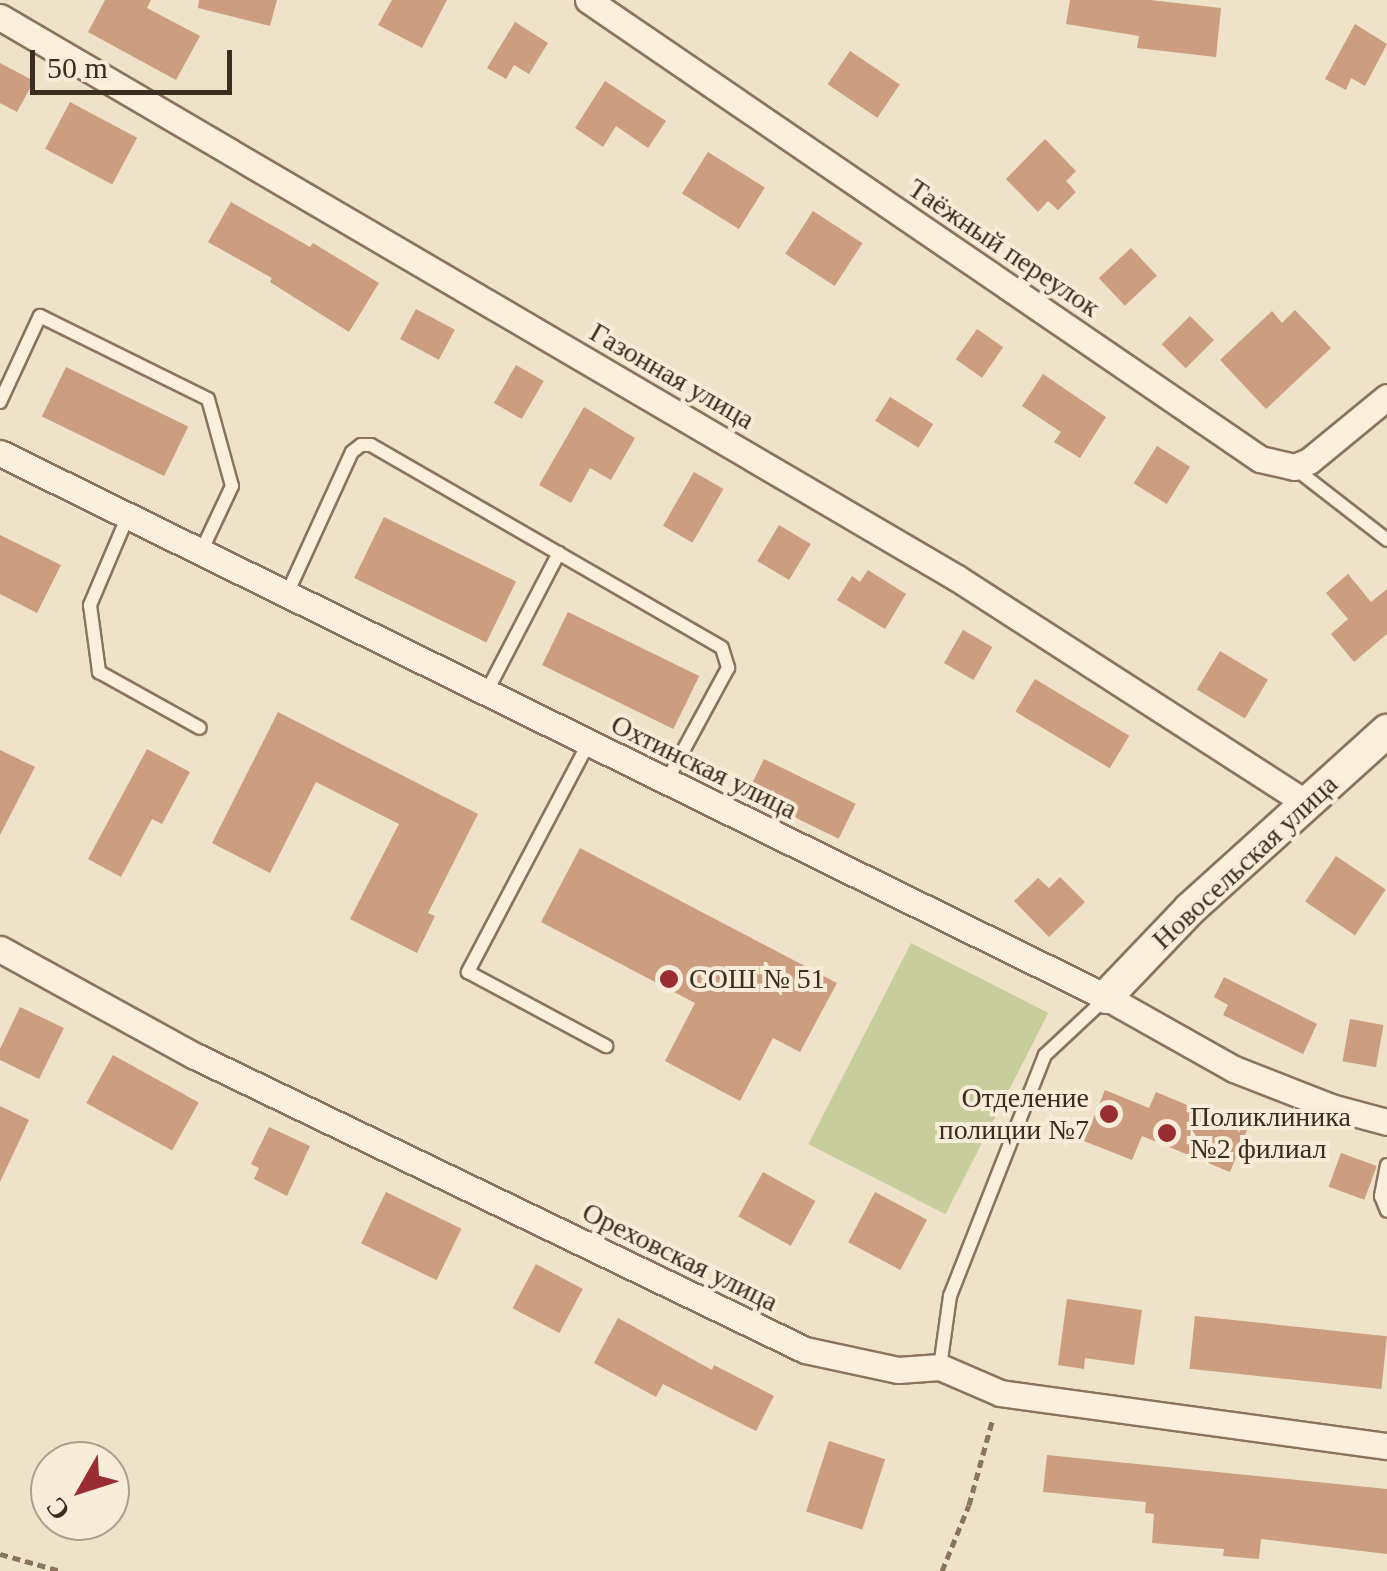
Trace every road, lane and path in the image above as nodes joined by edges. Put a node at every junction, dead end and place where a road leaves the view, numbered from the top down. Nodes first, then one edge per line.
1 (588, 0) edge
2 (0, 17) edge
3 (1387, 396) edge
4 (0, 402) edge
5 (0, 454) edge
6 (1293, 467) junction
7 (126, 518) junction
8 (1387, 540) edge
9 (200, 554) junction
10 (559, 554) junction
11 (286, 596) junction
12 (485, 694) junction
13 (200, 728) dead end
14 (1387, 730) edge
15 (588, 744) junction
16 (666, 782) junction
17 (1304, 802) junction
18 (0, 948) edge
19 (1106, 997) junction
20 (606, 1046) dead end
21 (1387, 1122) edge
22 (1387, 1165) edge
23 (1387, 1211) edge
24 (940, 1367) junction
25 (1000, 1393) junction
26 (1387, 1446) edge
27 (0, 1554) edge
28 (61, 1571) edge
29 (942, 1571) edge

1 - 6 street, Таёжный переулок
2 - 17 street, Газонная улица
3 - 6 street
4 - 9 lane
5 - 7 street, Охтинская улица
6 - 8 lane
7 - 9 street, Охтинская улица
7 - 13 lane
9 - 11 street, Охтинская улица
10 - 11 lane
10 - 12 lane
10 - 16 lane
11 - 12 street, Охтинская улица
12 - 15 street, Охтинская улица
14 - 17 street, Новосельская улица
15 - 16 street, Охтинская улица
15 - 20 lane
16 - 19 street, Охтинская улица
17 - 19 street, Новосельская улица
18 - 24 street, Ореховская улица
19 - 21 street, Охтинская улица
19 - 24 lane
22 - 23 lane
24 - 25 street, Ореховская улица
25 - 26 street, Ореховская улица
25 - 29 path
27 - 28 path

